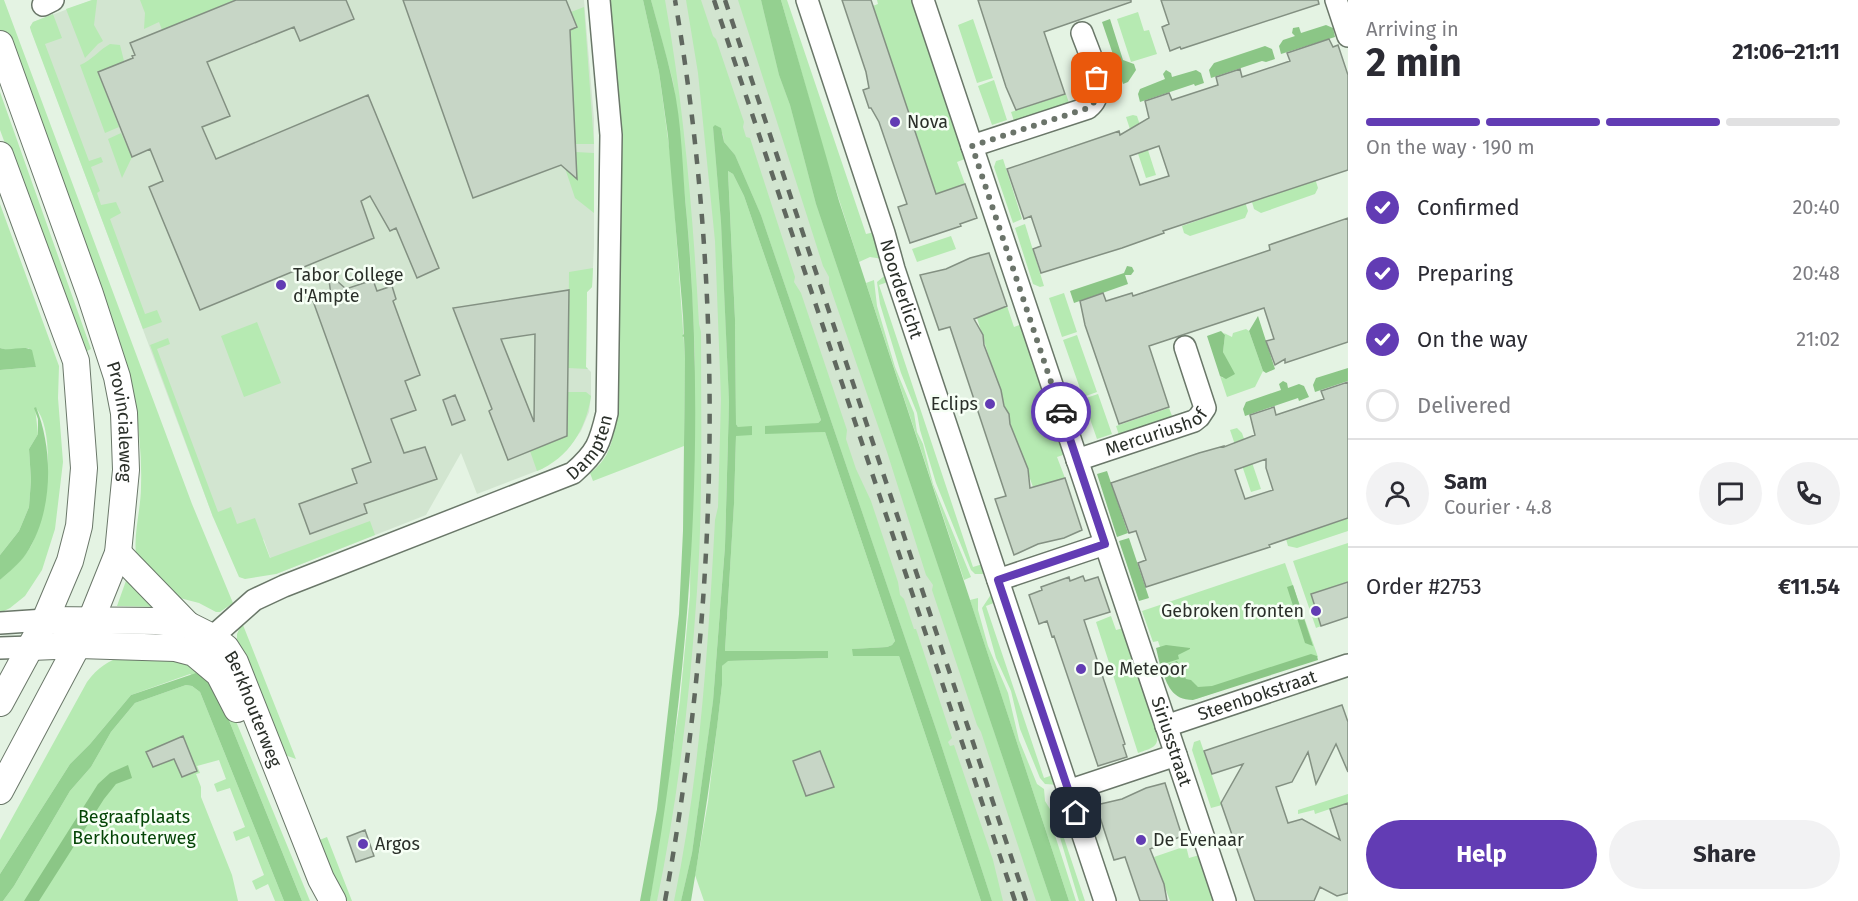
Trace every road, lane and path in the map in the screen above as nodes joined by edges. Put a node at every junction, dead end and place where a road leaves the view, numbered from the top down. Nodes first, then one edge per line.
1 (598, 0) edge
2 (807, 0) edge
3 (923, 0) edge
4 (1336, 0) edge
5 (1082, 33) dead end
6 (1348, 36) edge
7 (0, 44) edge
8 (972, 146) junction
9 (0, 155) edge
10 (1185, 347) dead end
11 (1077, 460) junction
12 (1105, 544) junction
13 (118, 553) junction
14 (998, 580) junction
15 (45, 620) junction
16 (91, 620) junction
17 (0, 623) edge
18 (188, 625) junction
19 (79, 645) junction
20 (203, 645) junction
21 (31, 647) junction
22 (0, 648) edge
23 (1348, 665) edge
24 (0, 704) edge
25 (1166, 726) junction
26 (1176, 755) junction
27 (0, 791) edge
28 (1068, 791) junction
29 (316, 901) edge
30 (333, 901) edge
31 (1105, 901) edge
32 (1225, 901) edge

1 - 20 street, Dampten
2 - 14 street, Noorderlicht
3 - 8 street, Siriusstraat
4 - 6 street
5 - 8 street
7 - 13 main road, Provincialeweg
8 - 11 street, Siriusstraat
9 - 15 main road, Provincialeweg
10 - 11 street, Mercuriushof
11 - 12 street, Siriusstraat
12 - 14 street
12 - 25 street, Siriusstraat
13 - 16 main road, Provincialeweg
13 - 18 main road
14 - 28 street, Noorderlicht
15 - 16 main road, Berkhouterweg
15 - 17 street
15 - 21 main road, Provincialeweg
16 - 18 main road, Berkhouterweg
16 - 19 main road, Provincialeweg
18 - 20 main road, Berkhouterweg
19 - 20 main road, Berkhouterweg
19 - 21 main road, Berkhouterweg
19 - 27 main road, Provincialeweg
20 - 29 main road, Berkhouterweg
20 - 30 main road, Berkhouterweg
21 - 22 street
21 - 24 main road, Provincialeweg
23 - 25 street, Steenbokstraat
25 - 26 street, Siriusstraat
26 - 28 street
26 - 32 street, Siriusstraat
28 - 31 street, Noorderlicht

